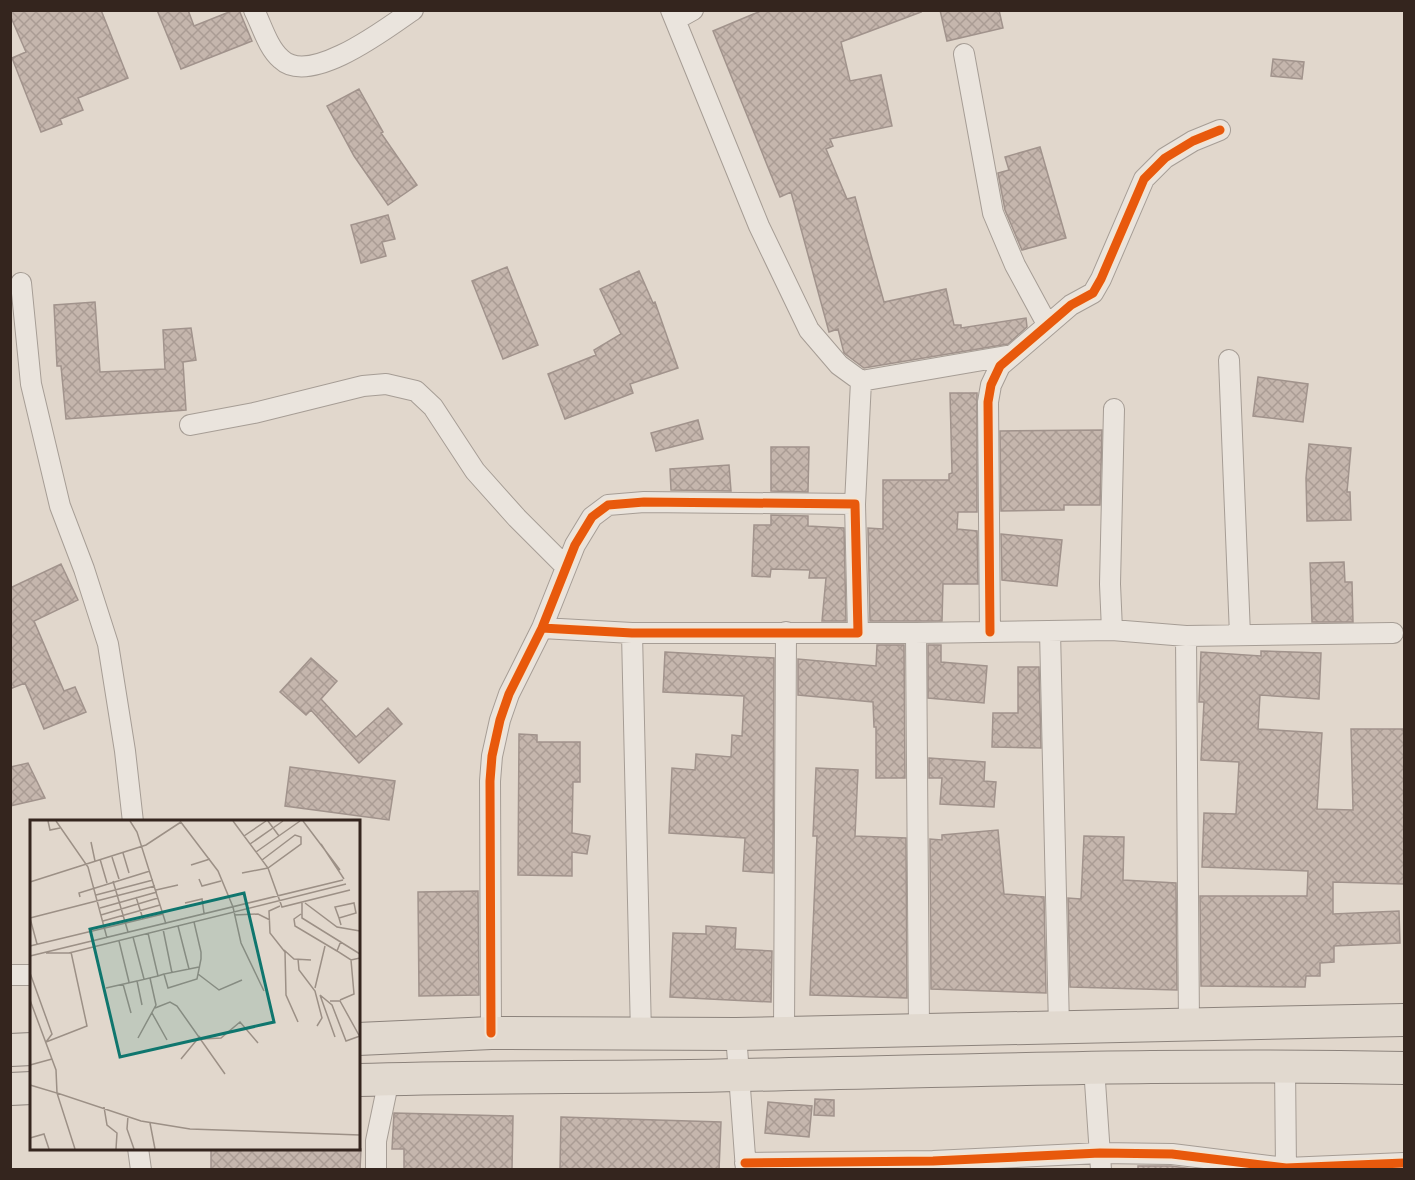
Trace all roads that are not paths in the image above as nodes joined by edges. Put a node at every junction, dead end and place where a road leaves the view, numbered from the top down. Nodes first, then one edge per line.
1 (254, 10) edge
2 (413, 10) edge
3 (693, 10) edge
4 (673, 15) edge
5 (964, 54) dead end
6 (1220, 130) dead end
7 (21, 283) dead end
8 (1047, 324) junction
9 (1012, 355) junction
10 (1228, 360) dead end
11 (861, 381) junction
12 (1114, 409) dead end
13 (190, 425) dead end
14 (855, 504) junction
15 (566, 567) junction
16 (542, 628) junction
17 (1112, 630) junction
18 (1050, 631) junction
19 (786, 632) junction
20 (990, 632) junction
21 (632, 633) junction
22 (858, 633) junction
23 (916, 633) junction
24 (1394, 633) dead end
25 (1240, 635) junction
26 (1186, 636) junction
27 (134, 820) edge
28 (10, 975) edge
29 (30, 975) edge
30 (1404, 1020) edge
31 (1189, 1026) junction
32 (1059, 1028) junction
33 (920, 1029) junction
34 (784, 1032) junction
35 (491, 1033) junction
36 (736, 1034) junction
37 (641, 1035) junction
38 (360, 1039) edge
39 (30, 1049) edge
40 (10, 1050) edge
41 (1285, 1065) junction
42 (1094, 1067) junction
43 (1404, 1068) edge
44 (739, 1075) junction
45 (389, 1079) junction
46 (360, 1080) edge
47 (30, 1088) edge
48 (10, 1089) edge
49 (138, 1150) edge
50 (1100, 1161) edge
51 (1404, 1163) edge
52 (746, 1166) edge
53 (934, 1166) edge
54 (1286, 1169) edge
55 (141, 1170) edge
56 (376, 1170) edge

1 - 2 street
3 - 4 street
4 - 11 street
5 - 8 street
6 - 8 street
7 - 27 street
8 - 9 street
9 - 11 street
9 - 20 street
10 - 25 street
11 - 14 street
12 - 17 street
13 - 15 street
14 - 15 street
14 - 22 street
15 - 16 street
16 - 21 street
16 - 35 street
17 - 18 street
17 - 26 street
18 - 20 street
18 - 32 street
19 - 21 street
19 - 22 street
19 - 34 street
20 - 23 street
21 - 37 street
22 - 23 street
23 - 33 street
24 - 25 street
25 - 26 street
26 - 31 street
28 - 29 street
30 - 31 main road
31 - 32 main road
32 - 33 main road
33 - 34 main road
34 - 36 main road
35 - 37 main road
35 - 38 main road
36 - 37 main road
36 - 44 street
39 - 40 main road
41 - 42 main road
41 - 43 main road
41 - 54 street
42 - 44 main road
42 - 50 street
44 - 45 main road
44 - 52 street
45 - 46 main road
45 - 56 street
47 - 48 main road
49 - 55 street
50 - 53 street
50 - 54 street
51 - 54 street
52 - 53 street

